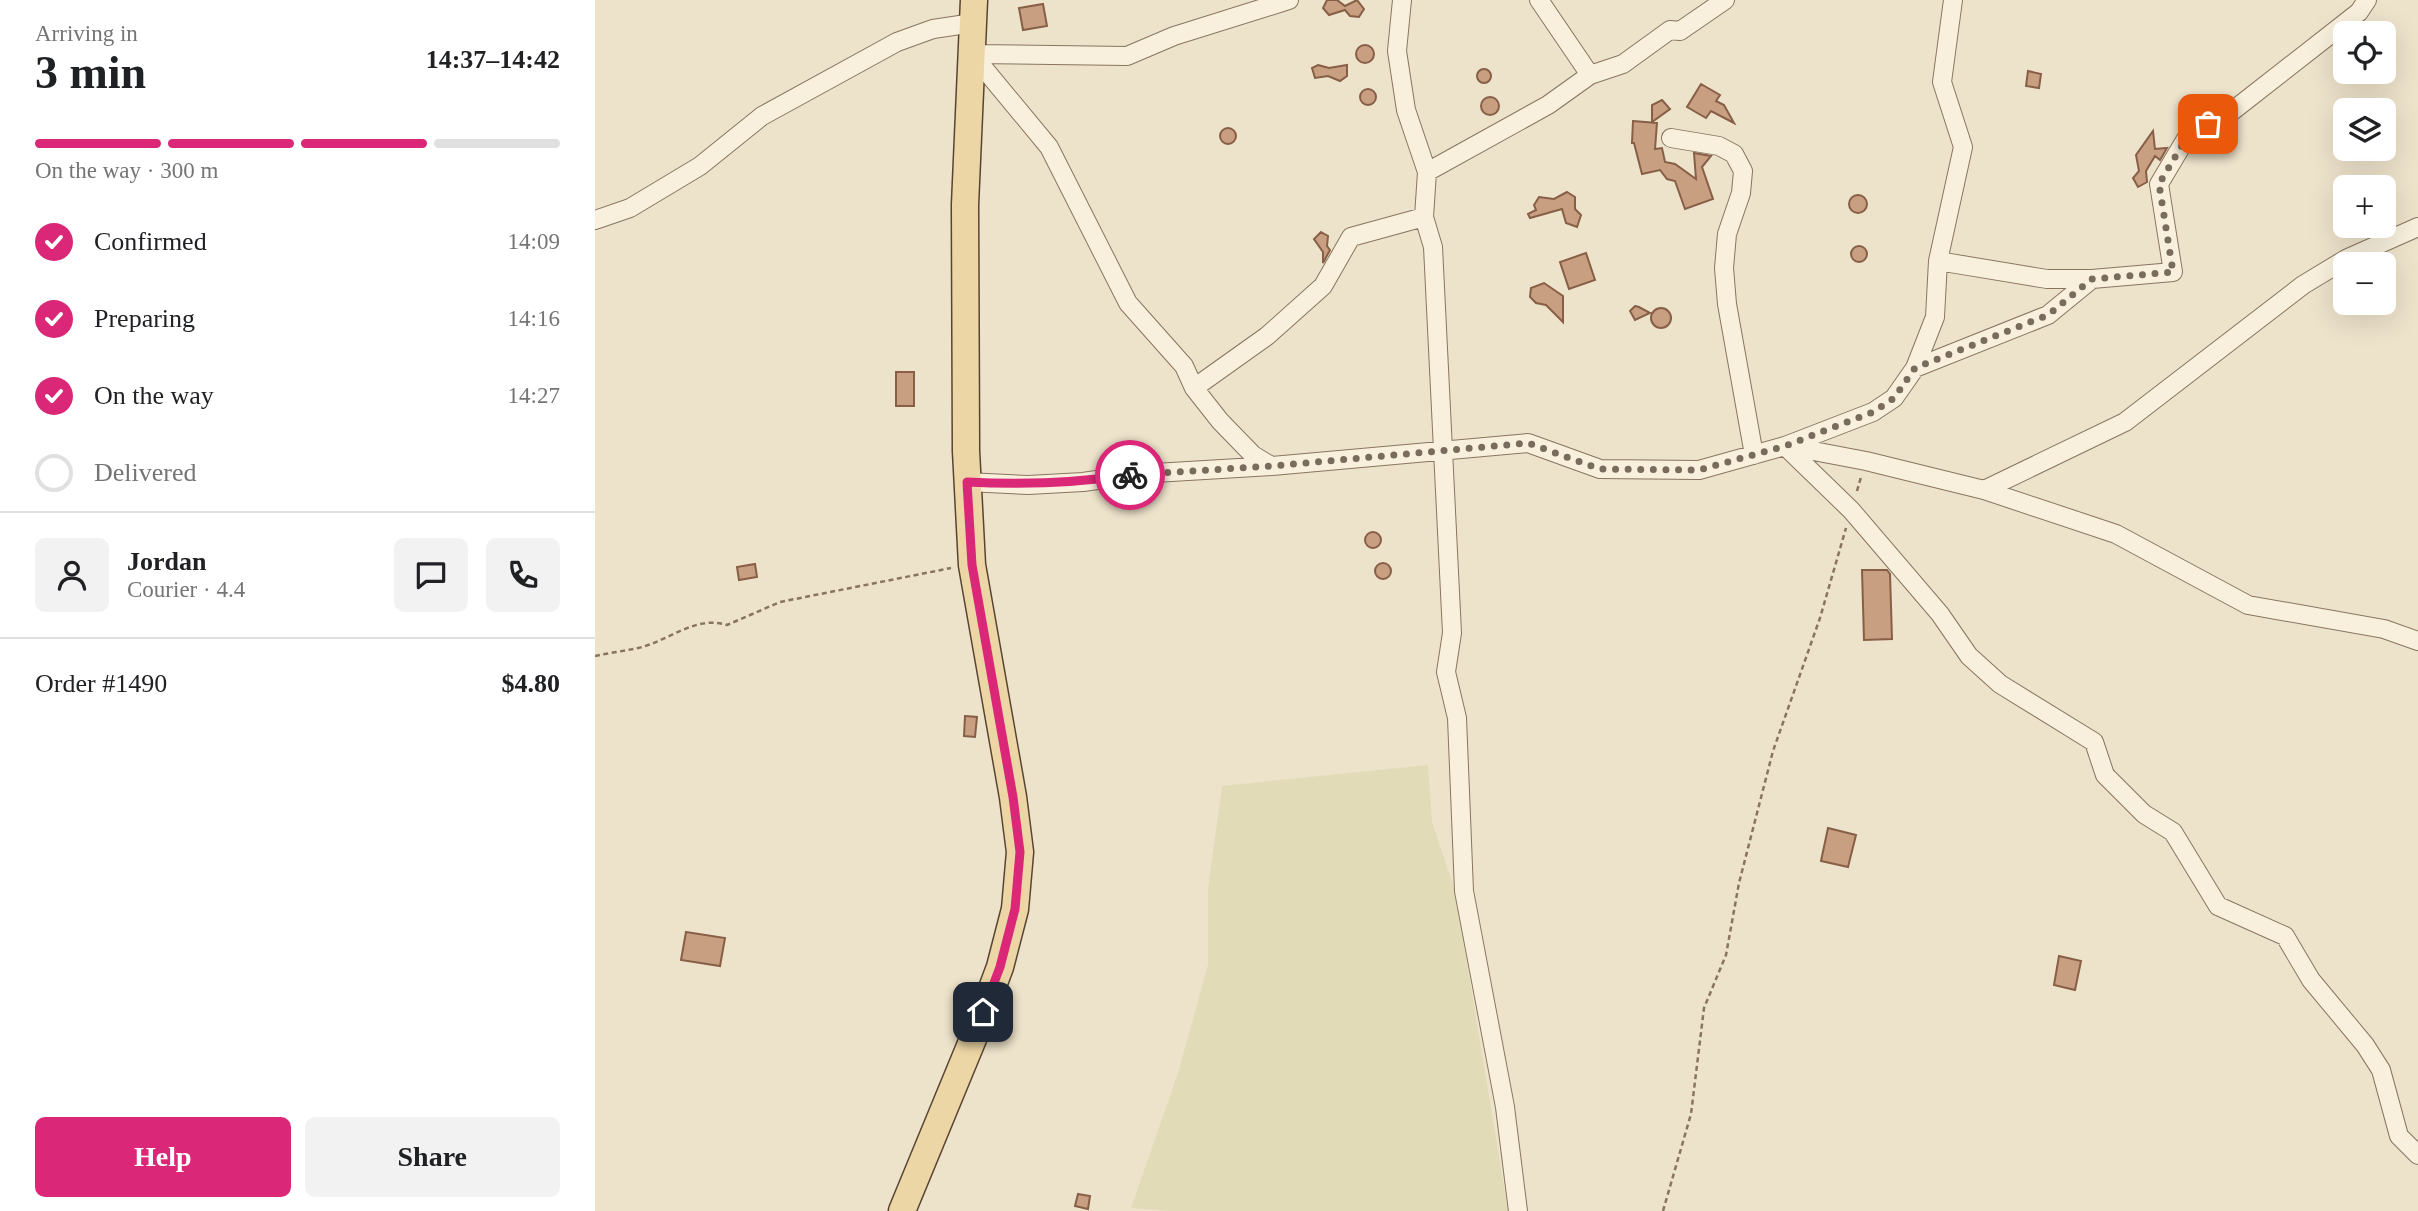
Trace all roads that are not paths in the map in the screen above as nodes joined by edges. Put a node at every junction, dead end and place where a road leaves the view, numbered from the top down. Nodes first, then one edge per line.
1 (1289, 0) edge
2 (1402, 0) edge
3 (1539, 0) edge
4 (1725, 0) edge
5 (1953, 0) edge
6 (2367, 0) edge
7 (974, 11) edge
8 (972, 54) junction
9 (1590, 75) junction
10 (1671, 138) dead end
11 (1427, 172) junction
12 (1424, 217) junction
13 (595, 220) edge
14 (2418, 227) edge
15 (1938, 261) junction
16 (2092, 279) junction
17 (1915, 368) junction
18 (1194, 388) junction
19 (1785, 446) junction
20 (1444, 449) junction
21 (1754, 455) junction
22 (1272, 466) junction
23 (967, 482) junction
24 (1984, 490) junction
25 (2418, 641) edge
26 (2418, 1154) edge
27 (902, 1211) edge
28 (1518, 1211) edge

1 - 8 street
2 - 11 street
3 - 9 street
4 - 9 street
5 - 15 street
6 - 16 street
7 - 8 main road
7 - 13 street
8 - 18 street
8 - 23 main road
9 - 11 street
10 - 21 street
11 - 12 street
12 - 18 street
12 - 20 street
14 - 24 street
15 - 16 street
15 - 17 street
16 - 17 street
17 - 19 street
18 - 22 street
19 - 21 street
19 - 24 street
19 - 26 street
20 - 21 street
20 - 22 street
20 - 28 street
22 - 23 street
23 - 27 main road
24 - 25 street

